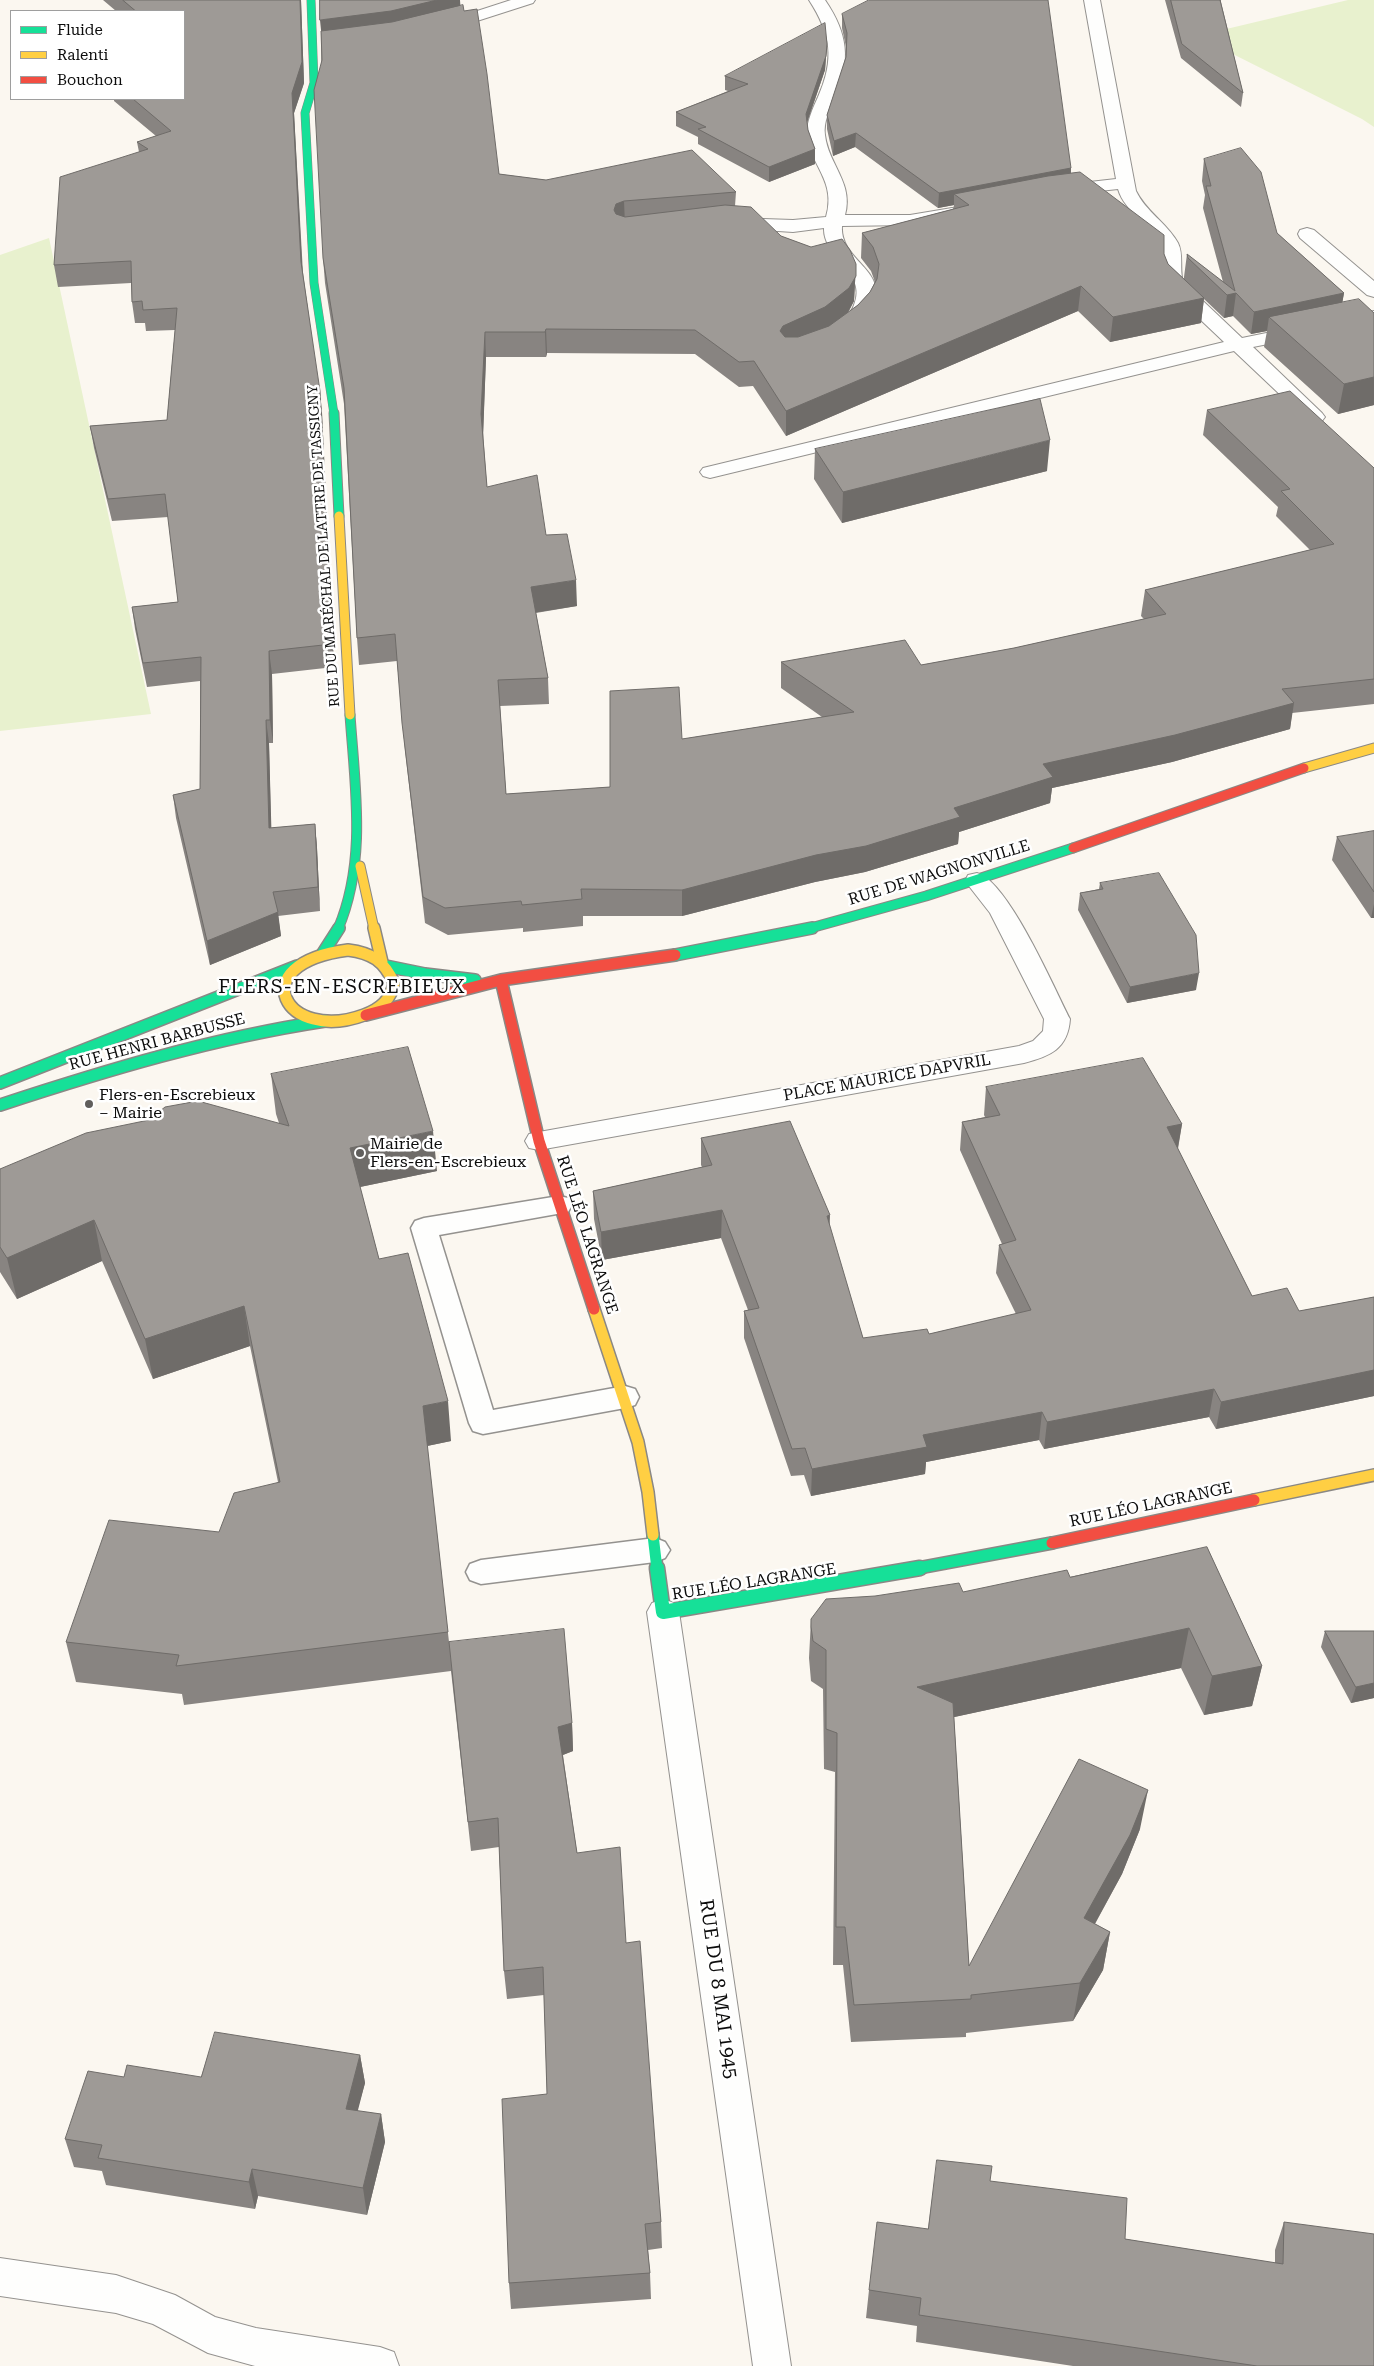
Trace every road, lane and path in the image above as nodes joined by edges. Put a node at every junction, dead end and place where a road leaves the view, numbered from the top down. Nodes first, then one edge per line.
1 (311, 0) edge
2 (527, 0) edge
3 (817, 0) edge
4 (1092, 0) edge
5 (430, 30) edge
6 (330, 46) edge
7 (313, 48) junction
8 (1125, 183) junction
9 (1045, 193) edge
10 (973, 208) edge
11 (834, 221) junction
12 (718, 223) edge
13 (1307, 234) dead end
14 (1374, 291) edge
15 (1374, 317) edge
16 (831, 339) edge
17 (1236, 345) junction
18 (1330, 432) edge
19 (710, 472) dead end
20 (1374, 748) edge
21 (357, 852) junction
22 (977, 881) junction
23 (323, 952) junction
24 (384, 964) junction
25 (297, 966) junction
26 (501, 980) junction
27 (366, 1015) junction
28 (325, 1021) junction
29 (0, 1083) edge
30 (0, 1105) edge
31 (539, 1141) junction
32 (559, 1205) junction
33 (625, 1397) junction
34 (1374, 1475) edge
35 (656, 1550) junction
36 (481, 1572) dead end
37 (663, 1612) junction
38 (0, 2277) edge
39 (380, 2366) edge
40 (772, 2366) edge

1 - 7 street, RUE DU MARÉCHAL DE LATTRE DE TASSIGNY
2 - 5 street
3 - 11 street
4 - 8 street
6 - 7 street
7 - 21 street, RUE DU MARÉCHAL DE LATTRE DE TASSIGNY
8 - 9 street
8 - 17 street
10 - 11 street
11 - 12 street
11 - 16 street
13 - 14 street
15 - 17 street
17 - 18 street
17 - 19 street
20 - 22 street, RUE DE WAGNONVILLE
21 - 23 street, RUE DU MARÉCHAL DE LATTRE DE TASSIGNY
21 - 24 street, RUE DU MARÉCHAL DE LATTRE DE TASSIGNY
22 - 26 street, RUE DE WAGNONVILLE
22 - 31 street, PLACE MAURICE DAPVRIL
23 - 24 street
23 - 25 street
24 - 26 street, RUE DE WAGNONVILLE
24 - 27 street
25 - 28 street
25 - 29 street, RUE HENRI BARBUSSE
26 - 27 street, RUE DE WAGNONVILLE
26 - 31 street, RUE LÉO LAGRANGE
27 - 28 street
28 - 30 street, RUE HENRI BARBUSSE
31 - 32 street, RUE LÉO LAGRANGE
32 - 33 street, RUE LÉO LAGRANGE
32 - 33 lane
33 - 35 street, RUE LÉO LAGRANGE
34 - 37 street, RUE LÉO LAGRANGE
35 - 36 lane
35 - 37 street, RUE LÉO LAGRANGE
37 - 40 street, RUE DU 8 MAI 1945
38 - 39 street

